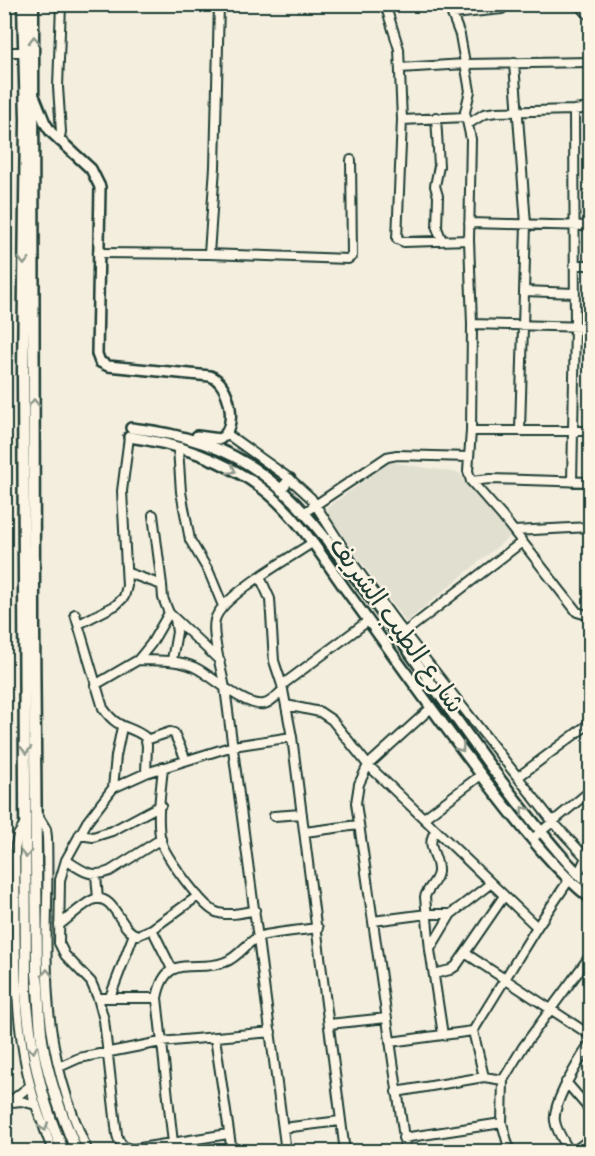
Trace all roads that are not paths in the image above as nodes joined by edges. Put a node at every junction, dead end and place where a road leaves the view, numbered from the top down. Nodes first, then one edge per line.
1 (23, 4) edge
2 (33, 4) edge
3 (61, 4) edge
4 (219, 4) edge
5 (385, 4) edge
6 (448, 4) edge
7 (578, 4) edge
8 (502, 9) dead end
9 (453, 14) junction
10 (591, 16) edge
11 (4, 52) edge
12 (24, 52) junction
13 (591, 62) edge
14 (514, 63) junction
15 (465, 64) junction
16 (400, 68) junction
17 (34, 98) junction
18 (591, 108) edge
19 (574, 110) junction
20 (519, 112) junction
21 (436, 117) junction
22 (30, 118) junction
23 (402, 120) junction
24 (466, 121) junction
25 (59, 141) junction
26 (351, 160) dead end
27 (470, 223) junction
28 (526, 224) junction
29 (574, 226) junction
30 (591, 226) edge
31 (442, 240) junction
32 (469, 240) junction
33 (98, 254) junction
34 (209, 254) junction
35 (574, 265) junction
36 (591, 265) edge
37 (525, 291) junction
38 (574, 293) junction
39 (472, 324) junction
40 (524, 326) junction
41 (575, 327) junction
42 (591, 327) edge
43 (520, 430) junction
44 (471, 431) junction
45 (591, 431) edge
46 (130, 432) junction
47 (572, 432) junction
48 (227, 434) junction
49 (182, 436) junction
50 (178, 448) junction
51 (469, 457) junction
52 (290, 479) junction
53 (471, 481) junction
54 (572, 482) junction
55 (591, 482) edge
56 (281, 489) junction
57 (315, 504) junction
58 (305, 512) junction
59 (153, 514) dead end
60 (591, 527) edge
61 (514, 531) junction
62 (522, 542) junction
63 (312, 543) junction
64 (128, 573) junction
65 (260, 577) junction
66 (162, 585) junction
67 (223, 606) junction
68 (381, 611) junction
69 (75, 614) dead end
70 (172, 616) junction
71 (591, 616) edge
72 (368, 621) junction
73 (79, 624) junction
74 (392, 625) junction
75 (405, 632) junction
76 (380, 637) junction
77 (138, 660) junction
78 (172, 660) junction
79 (220, 661) junction
80 (95, 685) junction
81 (282, 687) junction
82 (225, 688) junction
83 (286, 705) junction
84 (431, 708) junction
85 (591, 723) edge
86 (122, 727) junction
87 (292, 737) junction
88 (146, 740) junction
89 (232, 746) junction
90 (186, 760) junction
91 (368, 765) junction
92 (163, 767) junction
93 (146, 772) junction
94 (481, 775) junction
95 (31, 776) junction
96 (518, 777) junction
97 (113, 788) junction
98 (591, 791) edge
99 (161, 805) junction
100 (38, 814) junction
101 (302, 814) junction
102 (274, 816) dead end
103 (424, 818) junction
104 (553, 822) junction
105 (26, 823) junction
106 (358, 825) junction
107 (436, 830) junction
108 (304, 832) junction
109 (542, 832) junction
110 (79, 835) junction
111 (161, 838) junction
112 (532, 839) junction
113 (589, 858) edge
114 (66, 860) junction
115 (578, 874) junction
116 (96, 875) junction
117 (569, 880) junction
118 (490, 884) junction
119 (591, 885) edge
120 (198, 896) junction
121 (504, 896) junction
122 (591, 898) edge
123 (98, 899) junction
124 (255, 910) junction
125 (427, 914) junction
126 (451, 914) junction
127 (373, 921) junction
128 (59, 926) junction
129 (537, 927) junction
130 (318, 928) junction
131 (152, 929) junction
132 (134, 934) junction
133 (258, 937) junction
134 (430, 950) junction
135 (465, 952) junction
136 (590, 958) edge
137 (172, 969) junction
138 (434, 974) junction
139 (507, 978) junction
140 (110, 997) junction
141 (98, 998) junction
142 (157, 998) junction
143 (551, 1009) junction
144 (387, 1018) junction
145 (329, 1024) junction
146 (473, 1031) junction
147 (271, 1032) junction
148 (443, 1035) junction
149 (591, 1035) edge
150 (215, 1038) junction
151 (161, 1042) junction
152 (390, 1042) junction
153 (591, 1043) edge
154 (106, 1052) junction
155 (59, 1067) junction
156 (484, 1077) junction
157 (503, 1080) junction
158 (566, 1082) junction
159 (30, 1086) junction
160 (396, 1092) junction
161 (8, 1102) edge
162 (36, 1105) junction
163 (591, 1110) edge
164 (340, 1121) junction
165 (502, 1123) junction
166 (283, 1128) junction
167 (228, 1134) junction
168 (403, 1138) junction
169 (591, 1139) edge
170 (173, 1147) edge
171 (54, 1152) edge
172 (64, 1152) edge
173 (77, 1152) edge
174 (88, 1152) edge
175 (232, 1152) edge
176 (286, 1152) edge
177 (345, 1152) edge
178 (406, 1152) edge
179 (510, 1152) edge
180 (571, 1152) edge

1 - 12 highway
17 -> 2 highway
3 - 25 street
4 - 34 street
5 - 16 street
6 - 9 street
7 - 10 street
8 - 9 street
9 - 15 street
11 - 12 street
12 - 22 highway
13 - 14 street
14 - 15 street
14 - 20 street
15 - 16 street
15 - 24 street
16 - 23 street
17 - 22 highway
17 - 25 main road
18 - 19 street
19 - 20 street
19 - 29 street
20 - 24 street
20 - 28 street
21 - 23 street
21 - 24 street
21 - 31 street
22 - 95 highway
23 - 31 street
24 - 27 street
25 - 33 main road
26 - 34 street
27 - 28 street
27 - 32 street
28 - 29 street
28 - 37 street
29 - 30 street
29 - 35 street
31 - 32 street
32 - 39 street
33 - 34 street
33 - 48 main road
35 - 36 street
35 - 38 street
37 - 38 street
37 - 40 street
38 - 41 street
39 - 40 street
39 - 44 street
40 - 41 street
40 - 43 street
41 - 42 street
41 - 47 street
43 - 44 street
43 - 47 street
44 - 51 street
45 - 47 street
46 - 49 main road, شارع الطيب الشريف
46 - 50 main road, شارع الطيب الشريف
46 - 64 street
47 - 54 street
48 - 49 main road
48 - 52 street
49 - 50 main road
49 - 56 main road, شارع الطيب الشريف
50 -> 63 main road, شارع الطيب الشريف
50 - 67 street
51 - 53 street
51 - 57 street
52 - 56 main road
52 - 57 street
53 - 54 street
53 - 61 street
54 - 55 street
56 - 58 main road, شارع الطيب الشريف
57 - 58 street
57 - 75 street
58 - 68 main road, شارع الطيب الشريف
59 - 66 street
60 - 61 street
61 - 62 street
62 - 71 street
62 - 75 street
63 - 65 street
63 - 72 main road, شارع الطيب الشريف
64 - 66 street
64 - 73 street
65 - 67 street
65 - 81 street
66 - 70 street
67 - 79 street
68 - 72 main road
68 - 74 main road, شارع الطيب الشريف
69 - 73 street
70 - 77 street
70 - 78 street
70 - 79 street
72 - 76 main road, شارع الطيب الشريف
72 - 81 street
73 - 80 street
74 - 76 main road
109 -> 74 main road, شارع الطيب الشريف
75 - 96 street
76 - 84 main road, شارع الطيب الشريف
77 - 78 street
77 - 80 street
78 - 82 street
79 - 82 street
80 - 86 street
81 - 82 street
81 - 83 street
82 - 89 street
83 - 87 street
83 - 91 street
84 - 91 street
84 -> 94 main road, شارع الطيب الشريف
85 - 96 street
86 - 88 street
86 - 97 street
87 - 89 street
87 - 101 street
88 - 90 street
88 - 93 street
89 - 90 street
89 - 124 street
90 - 92 street
91 - 103 street
91 - 106 street
92 - 93 street
92 - 99 street
93 - 97 street
94 - 103 street
94 - 112 main road, شارع الطيب الشريف
95 - 100 highway
95 - 105 highway
96 - 104 street
97 - 110 street
98 - 104 street
99 - 110 street
99 - 111 street
155 -> 100 street
100 - 173 highway
101 - 102 street
101 - 108 street
103 - 107 street
104 - 109 street
104 - 113 street
105 - 159 street
105 -> 172 highway
106 - 108 street
106 - 127 street
107 - 118 street
107 - 125 street
108 - 130 street
109 - 112 street
109 - 115 main road, شارع الطيب الشريف
110 - 114 street
111 - 116 street
111 - 120 street
112 - 117 main road, شارع الطيب الشريف
113 - 115 street
114 - 116 street
114 - 128 street
115 - 119 main road, شارع الطيب الشريف
116 - 123 street
117 - 122 main road, شارع الطيب الشريف
117 - 129 street
118 - 121 street
118 - 126 street
120 - 124 street
120 - 131 street
121 - 129 street
121 - 135 street
123 - 128 street
123 - 132 street
124 - 133 street
125 - 126 street
125 - 127 street
125 - 134 street
126 - 134 street
127 - 144 street
128 - 141 street
129 - 139 street
130 - 133 street
130 - 145 street
131 - 132 street
131 - 137 street
132 - 140 street
133 - 137 street
133 - 147 street
134 - 138 street
135 - 138 street
135 - 139 street
136 - 143 street
137 - 142 street
138 - 148 street
139 - 143 street
139 - 146 street
140 - 141 street
140 - 142 street
141 - 154 street
142 - 151 street
143 - 149 street
143 - 157 street
144 - 145 street
144 - 152 street
145 - 164 street
146 - 148 street
146 - 156 street
147 - 150 street
147 - 166 street
148 - 152 street
150 - 151 street
150 - 167 street
151 - 154 street
151 - 170 street
152 - 160 street
153 - 158 street
154 - 155 street
154 - 170 street
155 - 174 street
156 - 157 street
156 - 160 street
157 - 165 street
158 - 163 street
158 - 180 street
159 - 161 street
159 - 162 street
160 - 168 street
161 - 162 street
162 -> 171 street
164 - 166 street
164 - 177 street
165 - 168 street
165 - 179 street
166 - 176 street
167 - 170 street
167 - 175 street
168 - 178 street
169 - 180 street

